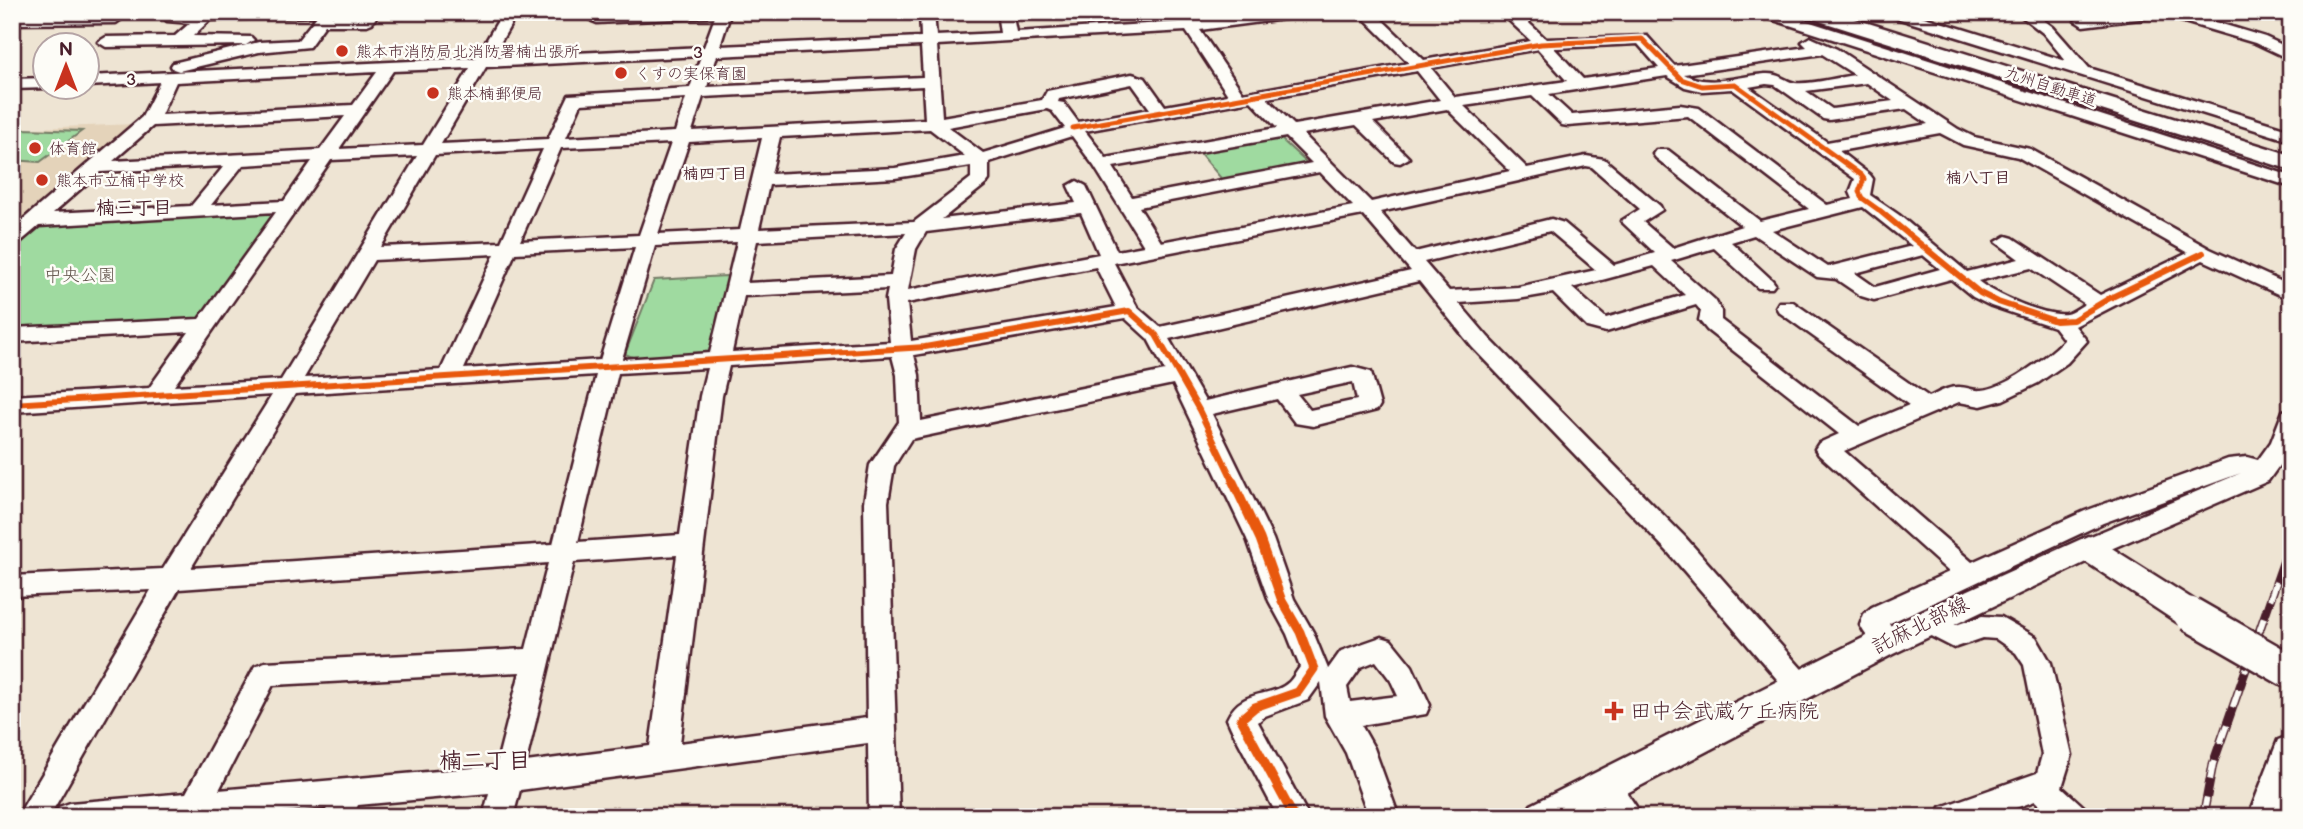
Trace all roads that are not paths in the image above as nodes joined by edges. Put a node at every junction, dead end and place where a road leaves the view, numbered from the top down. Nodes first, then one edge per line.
1 (124, 12) edge
2 (179, 12) edge
3 (373, 12) edge
4 (511, 12) edge
5 (592, 12) edge
6 (722, 12) edge
7 (927, 12) edge
8 (1004, 12) edge
9 (1307, 12) edge
10 (1365, 12) edge
11 (1507, 12) edge
12 (1763, 12) edge
13 (1811, 12) edge
14 (1842, 12) edge
15 (1892, 12) edge
16 (2023, 12) edge
17 (2164, 12) edge
18 (2284, 12) edge
19 (2291, 14) edge
20 (312, 15) edge
21 (203, 16) edge
22 (1249, 16) edge
23 (2196, 16) edge
24 (12, 19) edge
25 (2082, 21) dead end
26 (1190, 26) junction
27 (1009, 37) junction
28 (179, 41) junction
29 (928, 41) junction
30 (106, 42) dead end
31 (1541, 44) junction
32 (271, 46) junction
33 (710, 52) junction
34 (2291, 55) edge
35 (481, 61) junction
36 (389, 66) junction
37 (1421, 66) junction
38 (1671, 72) junction
39 (2085, 72) junction
40 (166, 77) junction
41 (1870, 78) junction
42 (102, 80) edge
43 (931, 81) junction
44 (32, 83) edge
45 (12, 84) edge
46 (1735, 84) junction
47 (1579, 85) junction
48 (1792, 88) junction
49 (1535, 90) junction
50 (696, 93) junction
51 (1246, 97) junction
52 (1451, 103) junction
53 (1048, 104) junction
54 (1909, 104) junction
55 (358, 110) junction
56 (1160, 112) junction
57 (1361, 120) junction
58 (148, 121) junction
59 (934, 124) junction
60 (1942, 127) junction
61 (1074, 129) junction
62 (772, 132) junction
63 (1291, 133) junction
64 (2291, 136) edge
65 (682, 137) junction
66 (556, 143) junction
67 (1824, 148) junction
68 (427, 150) junction
69 (2291, 152) edge
70 (1662, 154) dead end
71 (325, 155) junction
72 (1400, 158) dead end
73 (980, 159) junction
74 (238, 160) junction
75 (2291, 163) edge
76 (1102, 164) junction
77 (1325, 166) junction
78 (96, 167) junction
79 (1523, 173) junction
80 (761, 180) junction
81 (2291, 182) edge
82 (1077, 186) dead end
83 (1866, 201) junction
84 (1127, 204) junction
85 (288, 206) junction
86 (1087, 208) junction
87 (1367, 209) junction
88 (197, 211) junction
89 (1823, 211) junction
90 (36, 220) junction
91 (919, 227) junction
92 (1756, 228) junction
93 (749, 234) junction
94 (12, 239) edge
95 (648, 239) junction
96 (1717, 240) junction
97 (2006, 242) dead end
98 (509, 247) junction
99 (1925, 248) junction
100 (1156, 250) junction
101 (2203, 253) junction
102 (367, 254) junction
103 (1663, 257) junction
104 (1107, 259) junction
105 (2035, 261) junction
106 (1418, 266) junction
107 (1838, 271) junction
108 (1611, 272) junction
109 (1958, 275) junction
110 (1765, 284) dead end
111 (1558, 286) junction
112 (736, 290) junction
113 (897, 290) junction
114 (2291, 295) edge
115 (1445, 298) junction
116 (1700, 298) junction
117 (2101, 305) junction
118 (1786, 307) dead end
119 (1129, 311) junction
120 (2061, 321) junction
121 (206, 325) junction
122 (12, 335) edge
123 (1156, 335) junction
124 (901, 348) junction
125 (722, 360) junction
126 (609, 367) junction
127 (1179, 375) junction
128 (449, 377) junction
129 (288, 387) junction
130 (1282, 389) dead end
131 (156, 395) junction
132 (12, 404) edge
133 (1927, 407) junction
134 (1199, 410) junction
135 (2291, 417) edge
136 (903, 433) junction
137 (1857, 436) junction
138 (2262, 473) junction
139 (692, 544) junction
140 (2088, 548) junction
141 (561, 553) junction
142 (1969, 575) junction
143 (171, 579) junction
144 (12, 586) edge
145 (1926, 621) junction
146 (1887, 640) junction
147 (537, 660) junction
148 (2291, 673) edge
149 (1798, 684) junction
150 (1339, 716) dead end
151 (882, 729) junction
152 (2291, 751) edge
153 (663, 758) junction
154 (508, 778) junction
155 (1604, 785) junction
156 (2040, 786) junction
157 (343, 804) edge
158 (192, 811) edge
159 (32, 817) edge
160 (70, 817) edge
161 (498, 817) edge
162 (884, 817) edge
163 (1294, 817) edge
164 (1384, 817) edge
165 (1544, 817) edge
166 (1628, 817) edge
167 (1952, 817) edge
168 (2073, 817) edge
169 (2267, 817) edge

1 - 24 street
2 - 21 street
3 - 20 street
4 - 35 street
5 - 6 street
6 - 33 street
7 - 29 street
8 - 27 street
9 - 22 street, 3
10 - 37 street
11 - 31 street
12 - 81 street
13 - 75 highway, 九州自動車道
14 - 69 highway, 九州自動車道
15 - 39 street
16 - 39 street
17 - 23 street
17 - 25 street
18 - 19 street
20 - 21 street
20 - 32 street
21 - 28 street
22 - 26 street, 3
23 - 34 street
26 - 27 street, 3
26 - 51 street
27 - 29 street, 3
28 - 30 street
28 - 32 street
29 - 33 street, 3
29 - 43 street
31 - 37 street
31 - 38 street
31 - 47 street
32 - 40 street
33 - 35 street, 3
33 - 50 street
35 - 36 street, 3
35 - 68 street
36 - 40 street, 3
36 - 55 street
37 - 51 street
37 - 52 street
38 - 41 street
38 - 46 street
38 - 47 street
39 - 64 street
40 - 42 street, 3
40 - 58 street
41 - 48 street
41 - 54 street
43 - 50 street
43 - 59 street
44 - 45 street
46 - 48 street
46 - 67 street
47 - 49 street
48 - 54 street
49 - 52 street
49 - 89 street
50 - 65 street
50 - 66 street
51 - 56 street
51 - 63 street
52 - 57 street
52 - 79 street
53 - 56 street
53 - 59 street
53 - 61 street
54 - 60 street
55 - 58 street
55 - 71 street
56 - 61 street
57 - 63 street
57 - 72 street
58 - 78 street
59 - 62 street
59 - 73 street
60 - 67 street
60 - 101 street
61 - 73 street
61 - 76 street
62 - 65 street
62 - 80 street
63 - 76 street
63 - 77 street
65 - 66 street
65 - 95 street
66 - 68 street
66 - 98 street
67 - 83 street
68 - 71 street
68 - 102 street
70 - 92 street
71 - 74 street
71 - 85 street
73 - 80 street
73 - 91 street
74 - 78 street
74 - 88 street
76 - 84 street
77 - 84 street
77 - 87 street
78 - 90 street
79 - 87 street
79 - 103 street
80 - 93 street
82 - 86 street
83 - 89 street
83 - 99 street
84 - 100 street
85 - 88 street
85 - 121 street
86 - 91 street
86 - 104 street
87 - 100 street
87 - 106 street
88 - 90 street
89 - 92 street
90 - 94 street
91 - 93 street
91 - 113 street
92 - 96 street
92 - 107 street
93 - 95 street
93 - 112 street
95 - 98 street
95 - 126 street
96 - 103 street
96 - 110 street
97 - 105 street
98 - 102 street
98 - 128 street
99 - 107 street
99 - 109 street
100 - 104 street
101 - 114 street
101 - 117 street
102 - 129 street
103 - 108 street
103 - 116 street
104 - 113 street
104 - 119 street
105 - 109 street
105 - 117 street
106 - 108 street
106 - 115 street
106 - 123 street
107 - 109 street
108 - 111 street
109 - 120 street
111 - 115 street
111 - 116 street
112 - 113 street
112 - 125 street
113 - 124 street
115 - 149 street
116 - 137 street
117 - 120 street
118 - 133 street
119 - 123 street
119 - 124 street
120 - 133 street
121 - 122 street
121 - 131 street
123 - 127 street
124 - 125 street
124 - 136 street
125 - 126 street
125 - 139 street
126 - 128 street
126 - 141 street
127 - 134 street
127 - 136 street
128 - 129 street
129 - 131 street
129 - 143 street
130 - 134 street
131 - 132 street
133 - 137 street
134 - 163 street
135 - 138 street
136 - 151 street
137 - 142 street
138 - 140 street
138 - 142 street
139 - 141 street
139 - 153 street
140 - 145 main road, 託麻北部線
140 - 148 main road, bridge
141 - 143 street
141 - 147 street
142 - 146 street
143 - 144 street
143 - 159 street
145 - 146 main road, 託麻北部線
145 - 156 street
146 - 149 main road, 託麻北部線
147 - 154 street
147 - 158 street
149 - 155 main road, 託麻北部線
150 - 164 street
151 - 153 street
151 - 162 street
152 - 169 main road
153 - 154 street
154 - 157 street
154 - 161 street
155 - 165 main road, 託麻北部線
155 - 166 street
156 - 167 street
156 - 168 street
157 - 158 street
158 - 160 street

